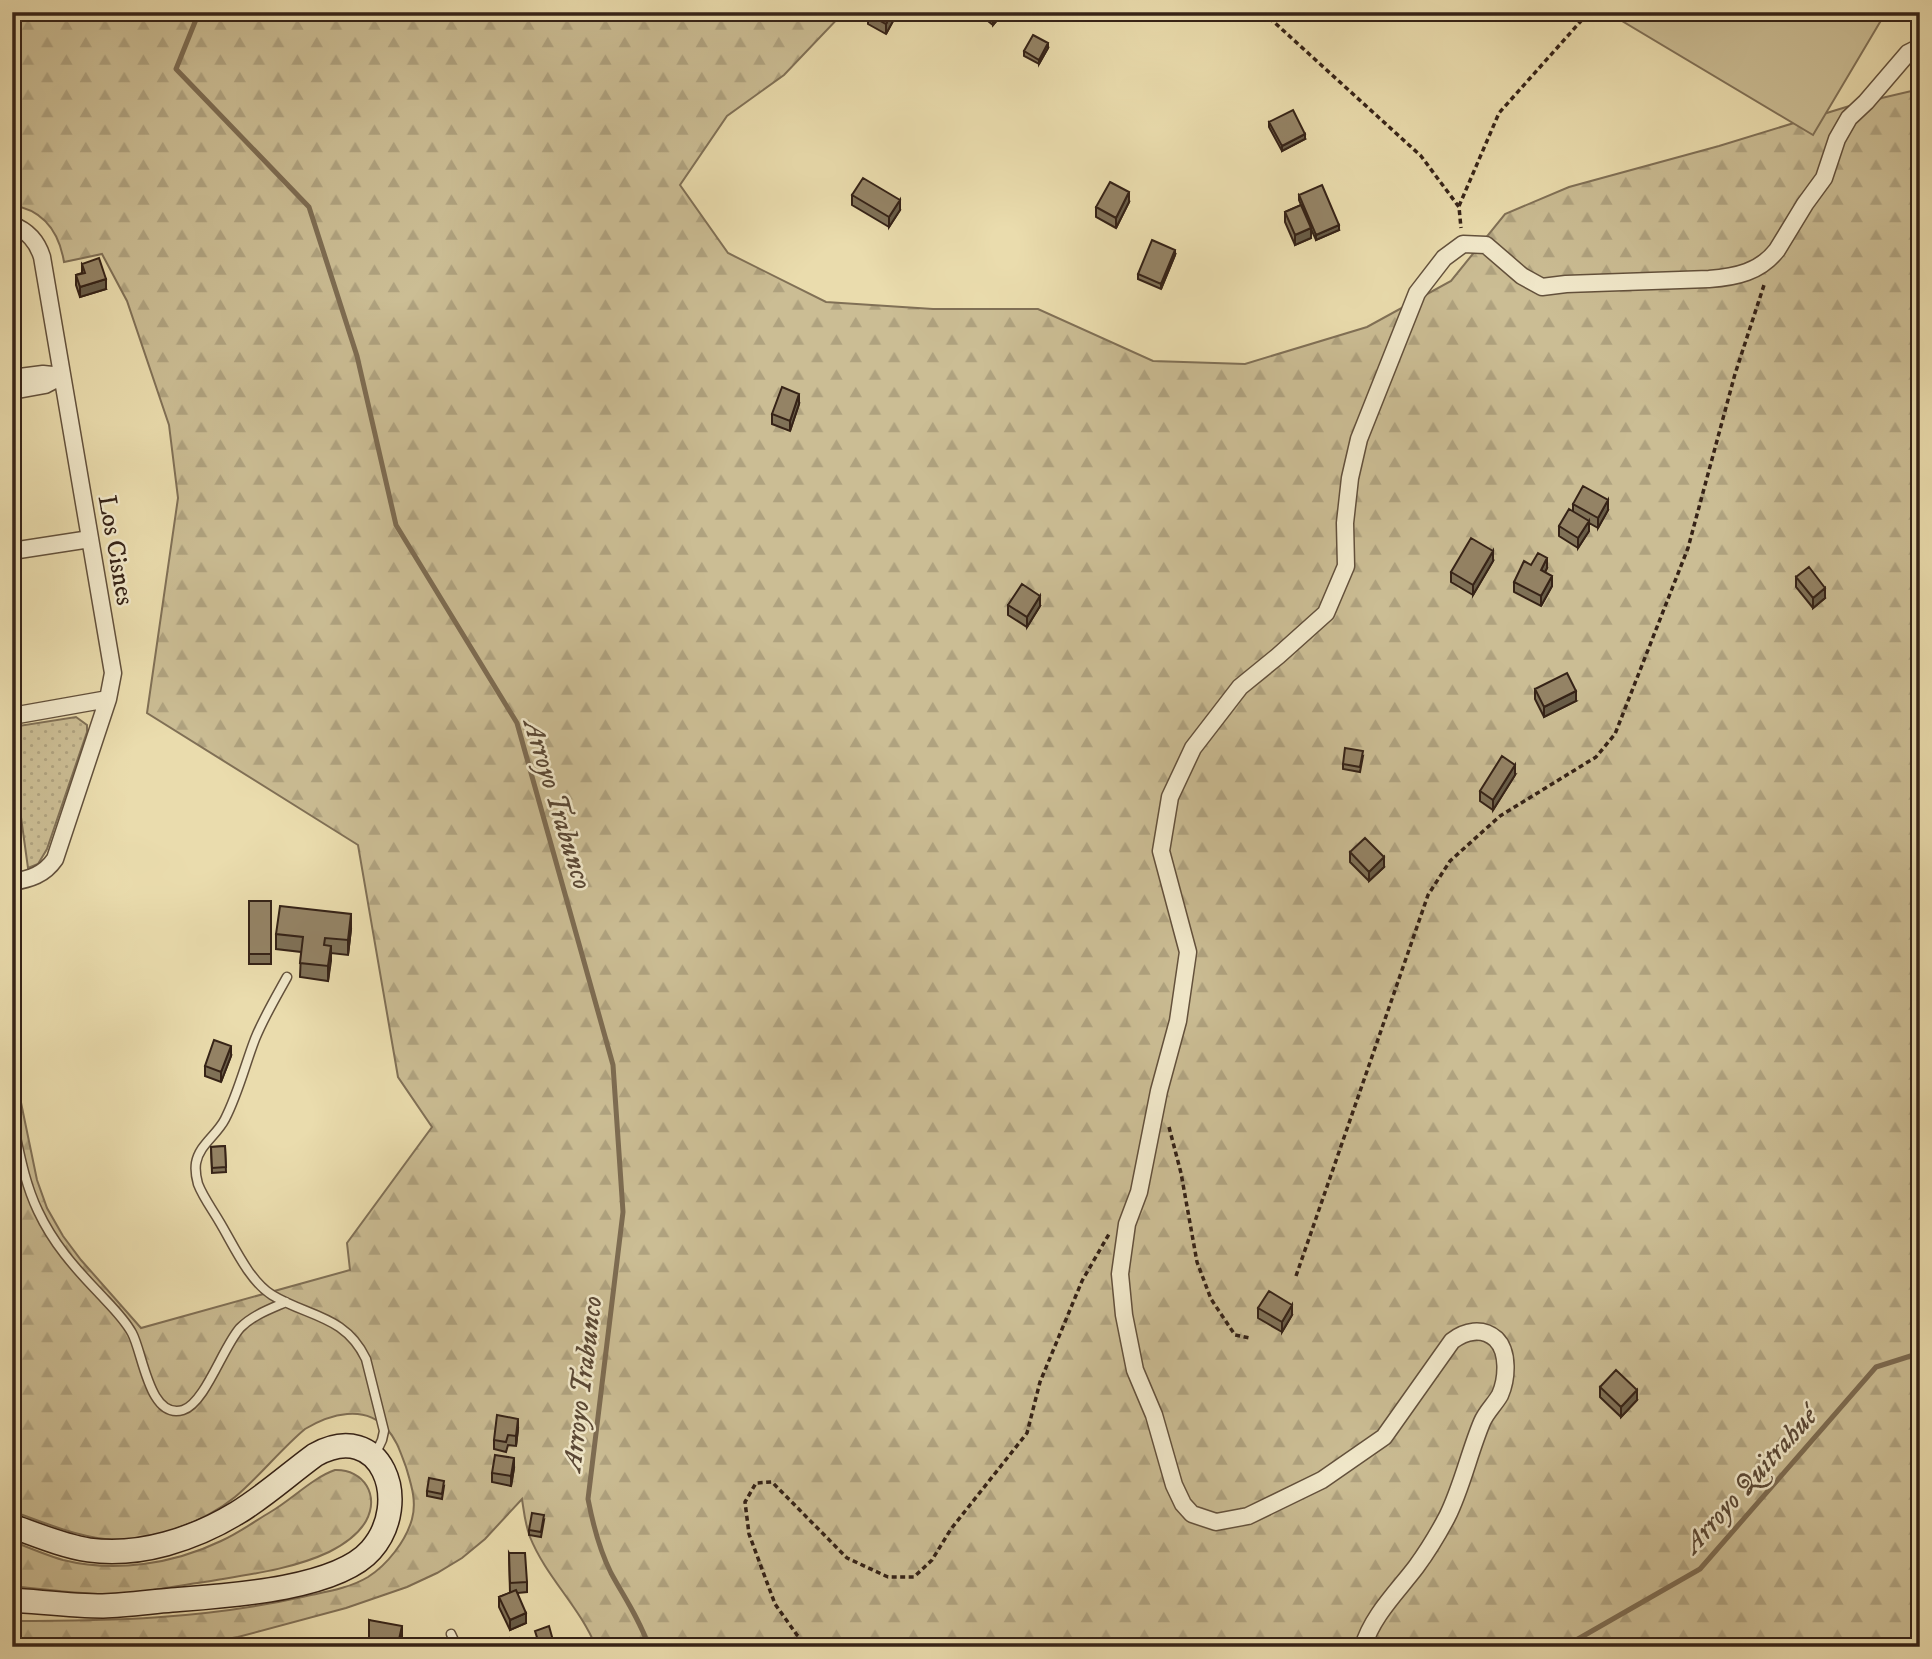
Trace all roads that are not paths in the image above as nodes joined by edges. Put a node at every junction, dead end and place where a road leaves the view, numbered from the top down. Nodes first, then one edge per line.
1 (1920, 47) edge
2 (20, 228) edge
3 (62, 376) junction
4 (12, 378) edge
5 (12, 391) edge
6 (90, 539) junction
7 (12, 551) edge
8 (108, 699) junction
9 (12, 716) edge
10 (12, 882) edge
11 (287, 977) dead end
12 (12, 1119) edge
13 (286, 1302) junction
14 (373, 1457) junction
15 (12, 1526) edge
16 (12, 1600) edge
17 (451, 1634) dead end
18 (457, 1647) edge
19 (1363, 1647) edge

1 - 19 street
2 - 3 street, Los Cisnes
3 - 4 street
3 - 5 street
3 - 6 street, Los Cisnes
6 - 7 street
6 - 8 street, Los Cisnes
8 - 9 street
8 - 10 street, Los Cisnes
11 - 13 lane
12 - 13 lane
13 - 14 lane
14 - 15 street
14 - 16 street
17 - 18 lane

